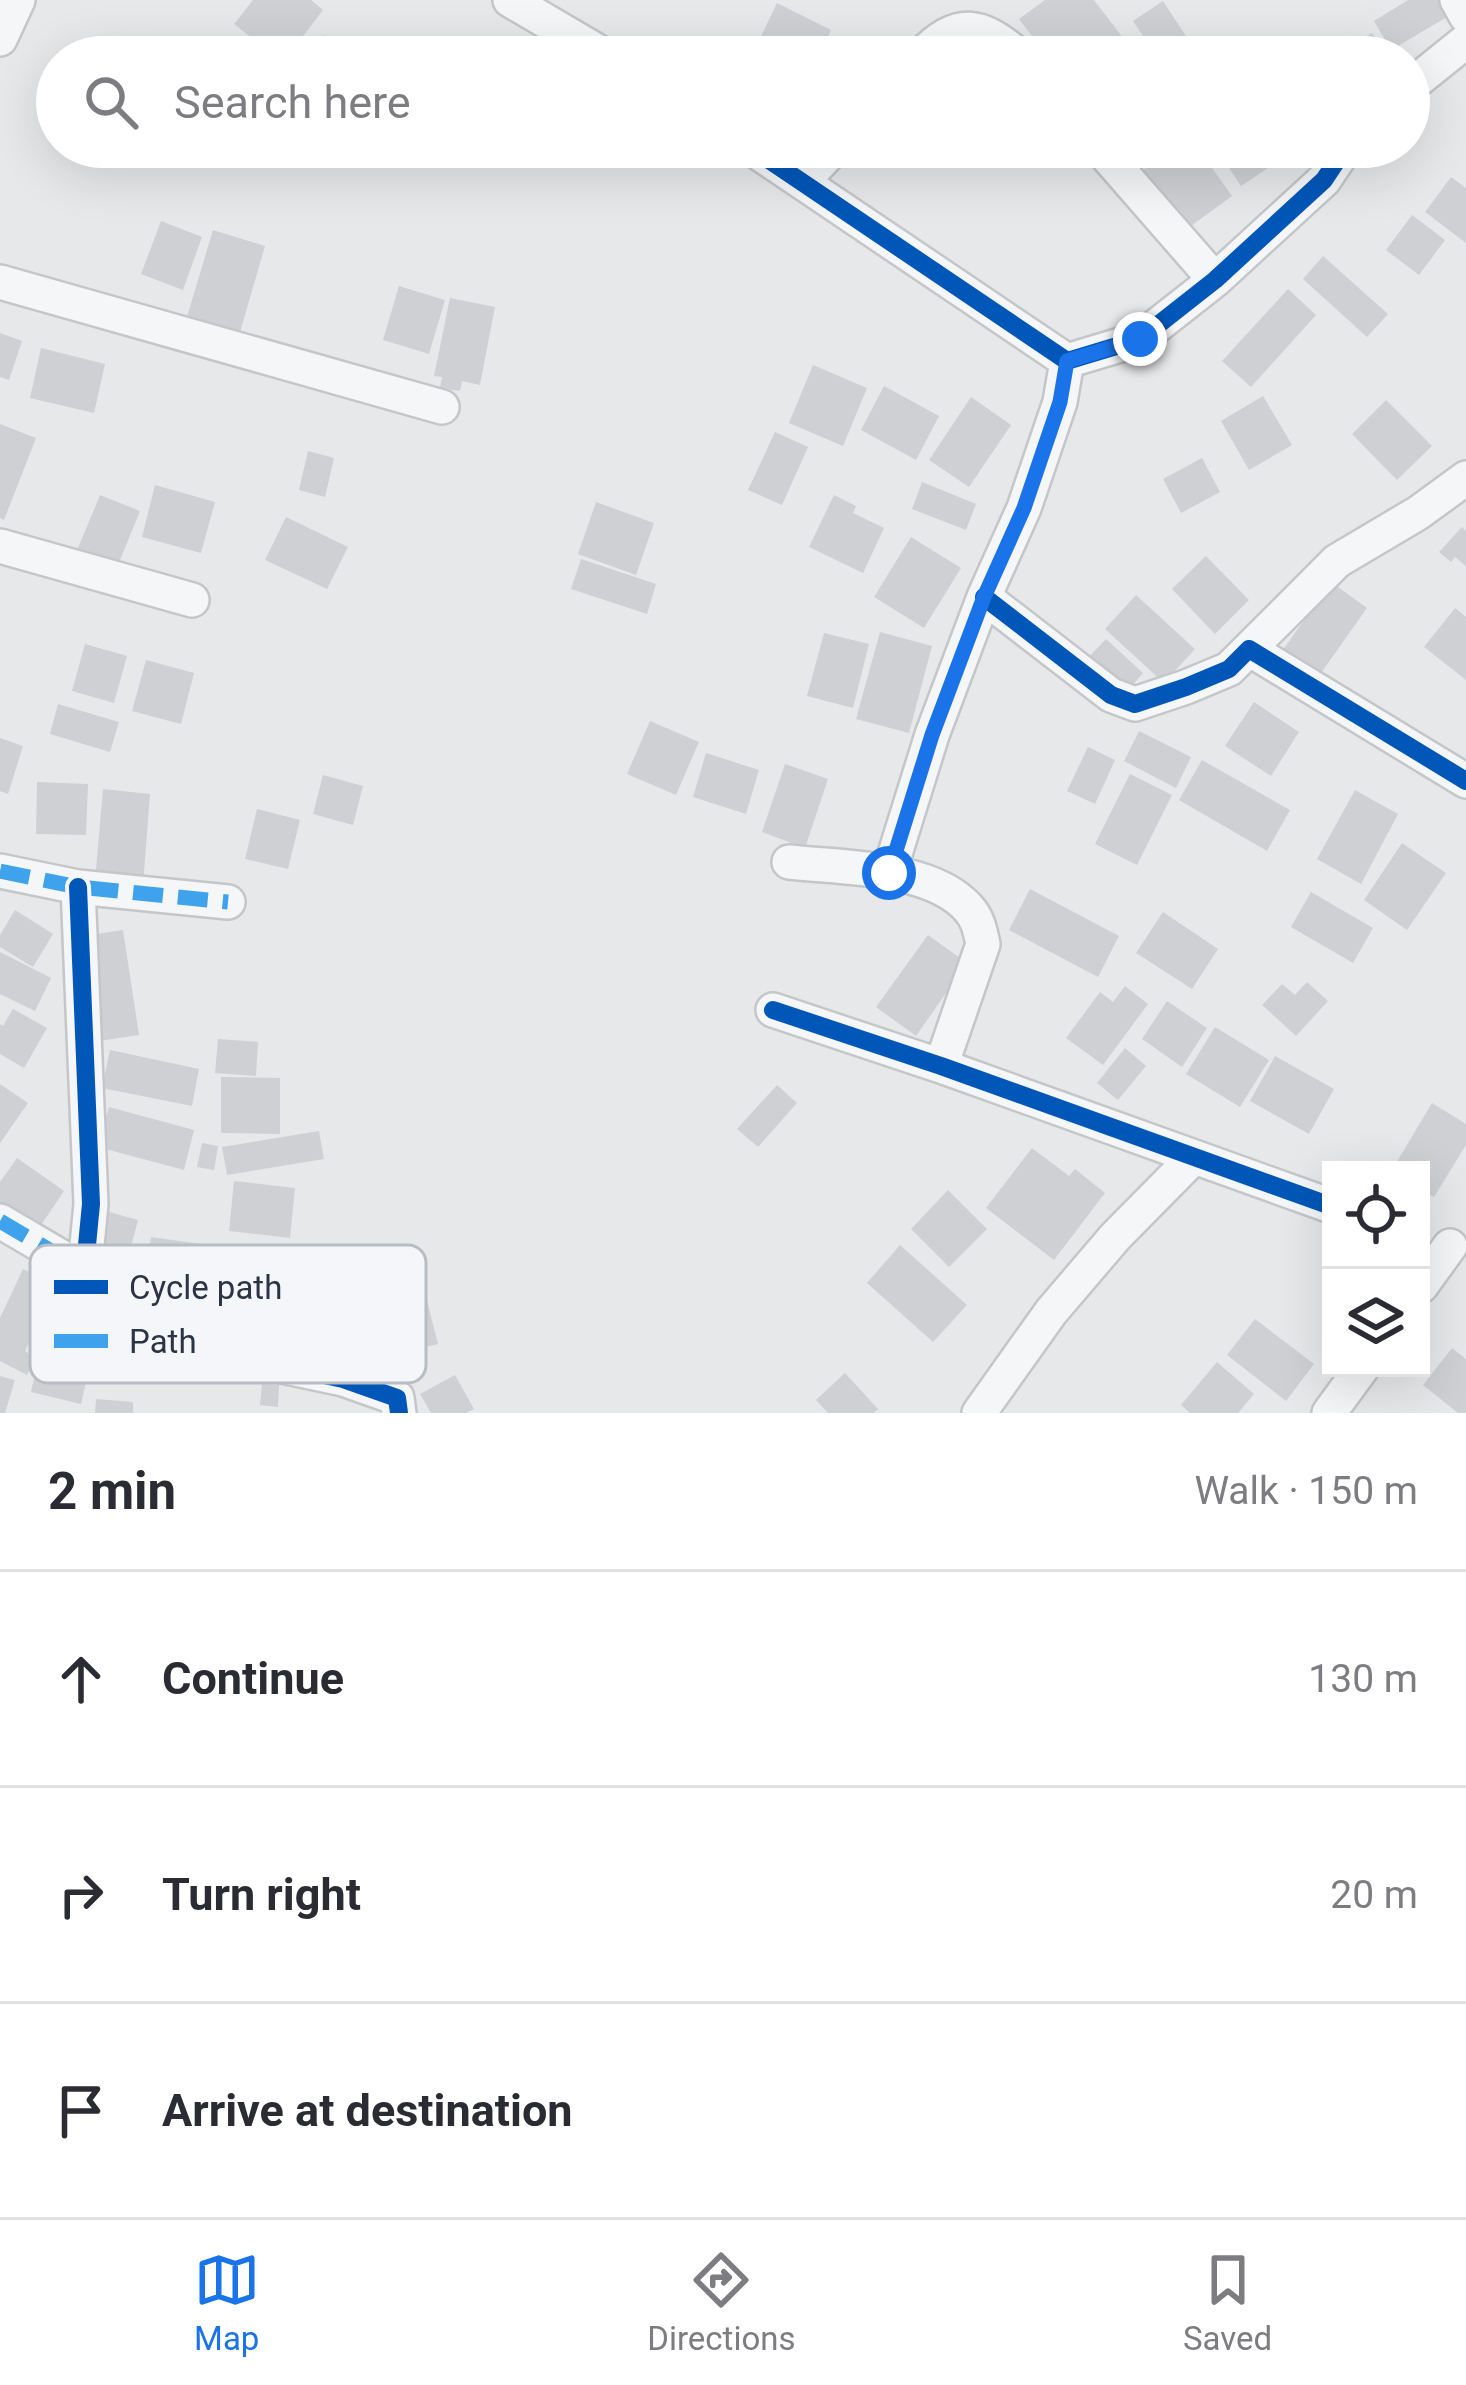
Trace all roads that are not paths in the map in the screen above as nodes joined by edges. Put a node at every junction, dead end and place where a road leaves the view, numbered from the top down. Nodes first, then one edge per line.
1 (18, 0) edge
2 (510, 0) edge
3 (1456, 0) edge
4 (1466, 16) edge
5 (571, 36) edge
6 (944, 36) edge
7 (996, 36) edge
8 (0, 39) edge
9 (1466, 41) edge
10 (1430, 70) edge
11 (781, 168) edge
12 (815, 168) edge
13 (1117, 168) edge
14 (1332, 168) edge
15 (802, 182) junction
16 (1215, 280) junction
17 (0, 282) edge
18 (1067, 361) junction
19 (442, 406) dead end
20 (1466, 478) edge
21 (0, 546) edge
22 (984, 597) junction
23 (192, 600) dead end
24 (1249, 649) junction
25 (1466, 781) edge
26 (789, 862) dead end
27 (0, 871) edge
28 (889, 873) junction
29 (78, 887) junction
30 (228, 902) dead end
31 (773, 1010) dead end
32 (941, 1066) junction
33 (1193, 1158) junction
34 (1322, 1203) edge
35 (0, 1221) edge
36 (1446, 1244) edge
37 (41, 1245) edge
38 (87, 1245) edge
39 (1430, 1271) edge
40 (1355, 1377) edge
41 (354, 1383) edge
42 (399, 1413) edge
43 (979, 1413) edge
44 (1329, 1413) edge

1 - 8 street
2 - 5 street
3 - 4 street
6 - 7 street
9 - 10 street
11 - 15 street
12 - 15 street
13 - 16 street
14 - 16 street
15 - 18 street
16 - 18 street
17 - 19 street
18 - 22 street
20 - 24 street
21 - 23 street
22 - 24 street
22 - 28 street
24 - 25 street
26 - 28 street
27 - 29 street
28 - 32 street
29 - 30 street
29 - 38 street
31 - 32 street
32 - 33 street
33 - 34 street
33 - 43 street
35 - 37 street
36 - 39 street
40 - 44 street
41 - 42 street

